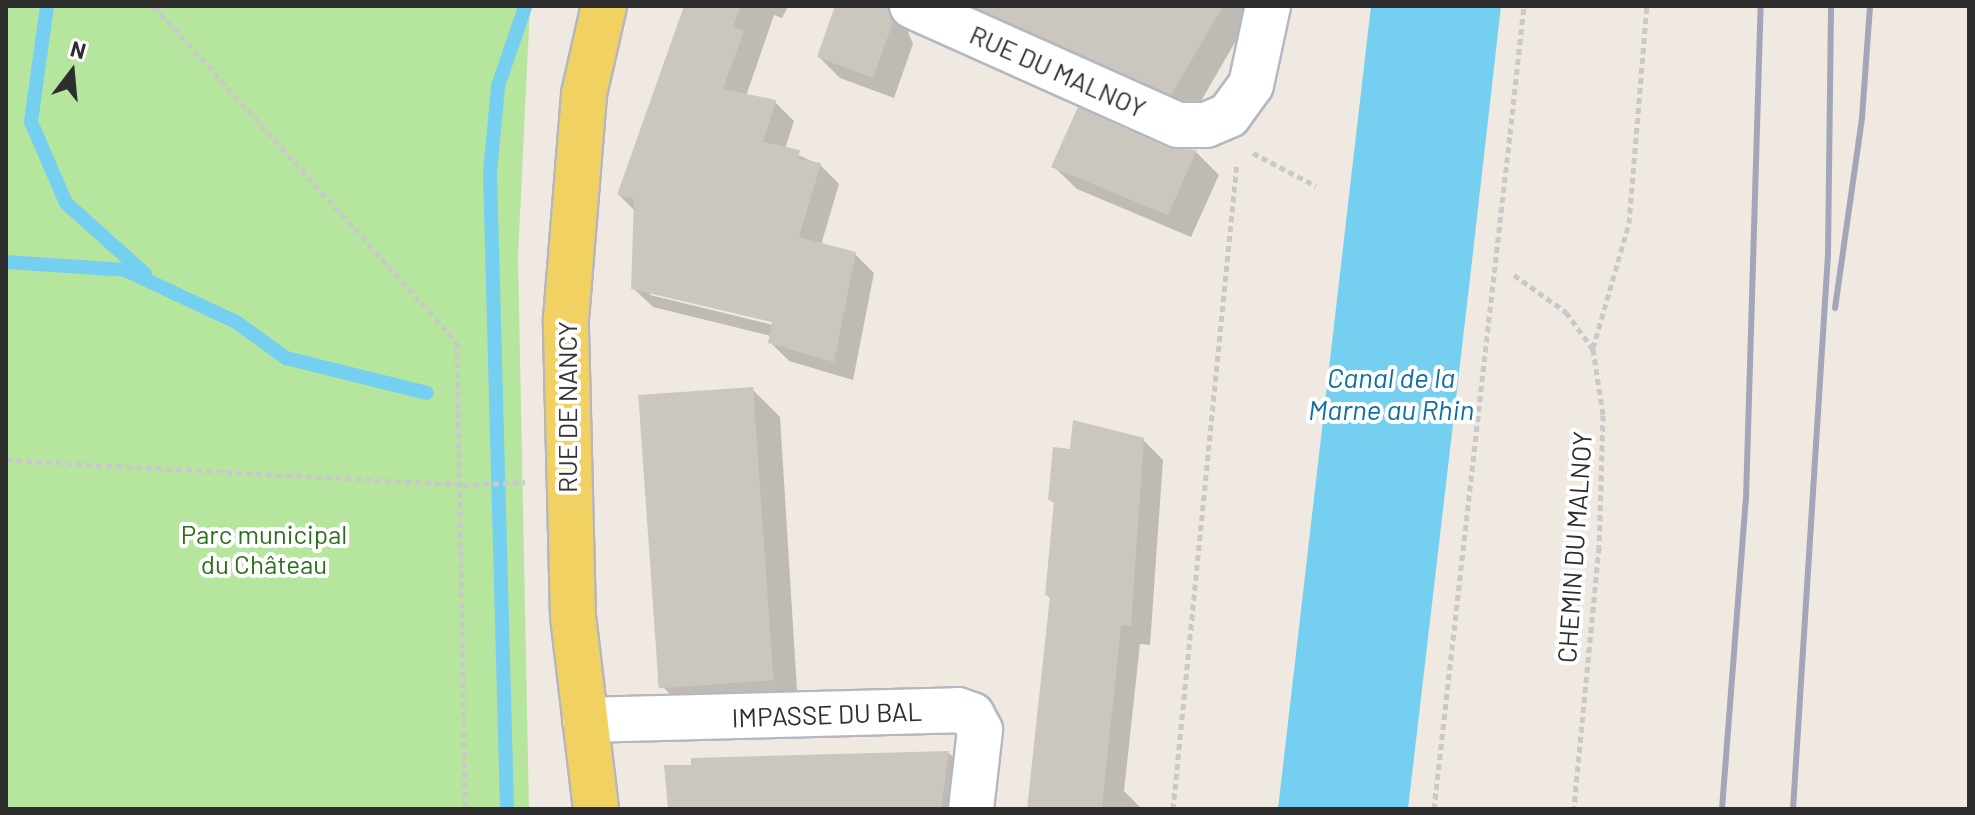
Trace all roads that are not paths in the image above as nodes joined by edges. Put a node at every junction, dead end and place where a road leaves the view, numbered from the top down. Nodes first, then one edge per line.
1 (604, 6) edge
2 (912, 6) edge
3 (1268, 6) edge
4 (585, 720) junction
5 (596, 809) edge
6 (971, 809) edge

1 - 4 main road, RUE DE NANCY
2 - 3 street, RUE DU MALNOY
4 - 5 main road, RUE DE NANCY
4 - 6 street, IMPASSE DU BAL

